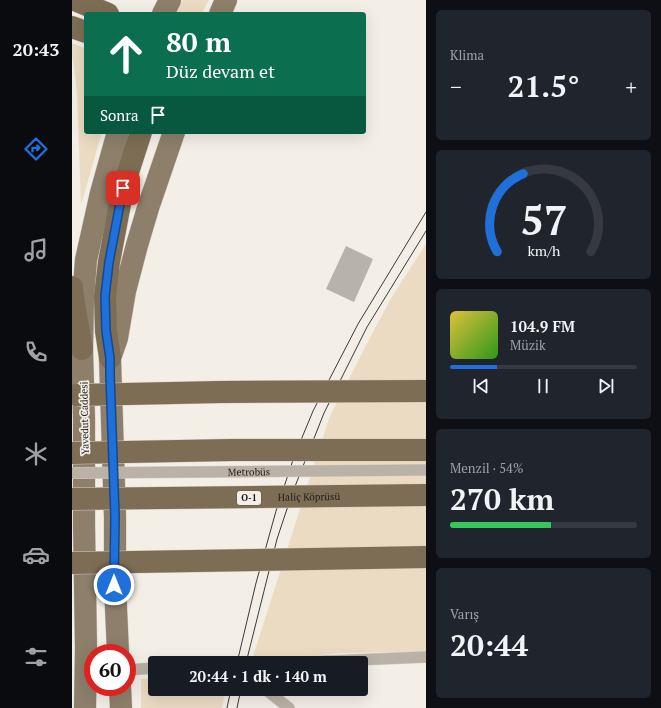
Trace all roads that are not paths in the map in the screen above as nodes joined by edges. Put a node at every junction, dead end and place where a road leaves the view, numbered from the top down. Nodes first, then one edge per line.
1 (76, 0) edge
2 (170, 0) edge
3 (226, 0) edge
4 (103, 12) edge
5 (164, 12) edge
6 (221, 12) edge
7 (72, 27) edge
8 (84, 31) edge
9 (117, 134) edge
10 (140, 134) edge
11 (173, 134) edge
12 (72, 287) edge
13 (82, 349) junction
14 (110, 358) junction
15 (426, 391) edge
16 (72, 395) edge
17 (426, 450) edge
18 (72, 453) edge
19 (426, 470) edge
20 (72, 473) edge
21 (426, 495) edge
22 (72, 499) edge
23 (426, 557) edge
24 (72, 563) edge
25 (86, 644) edge
26 (117, 644) edge
27 (84, 655) edge
28 (426, 657) edge
29 (368, 659) edge
30 (148, 668) edge
31 (136, 669) edge
32 (72, 686) edge
33 (85, 696) edge
34 (121, 696) edge
35 (274, 696) edge
36 (85, 708) edge
37 (122, 708) edge
38 (289, 708) edge

1 - 4 highway
2 - 5 main road
3 - 6 main road
7 - 8 highway
9 - 13 main road, Yavedut Caddesi
10 - 14 highway
11 - 14 main road
12 - 13 highway
13 - 25 main road, Yavedut Caddesi
14 - 26 main road
15 - 16 highway, bridge
17 - 18 highway, bridge
19 - 20 lane, Metrobüs, bridge
21 - 22 highway, Haliç Köprüsü / O-1, bridge
23 - 24 highway, bridge
27 - 32 main road
28 - 29 lane
30 - 31 lane
33 - 36 main road, Yavedut Caddesi
34 - 37 main road
35 - 38 lane

